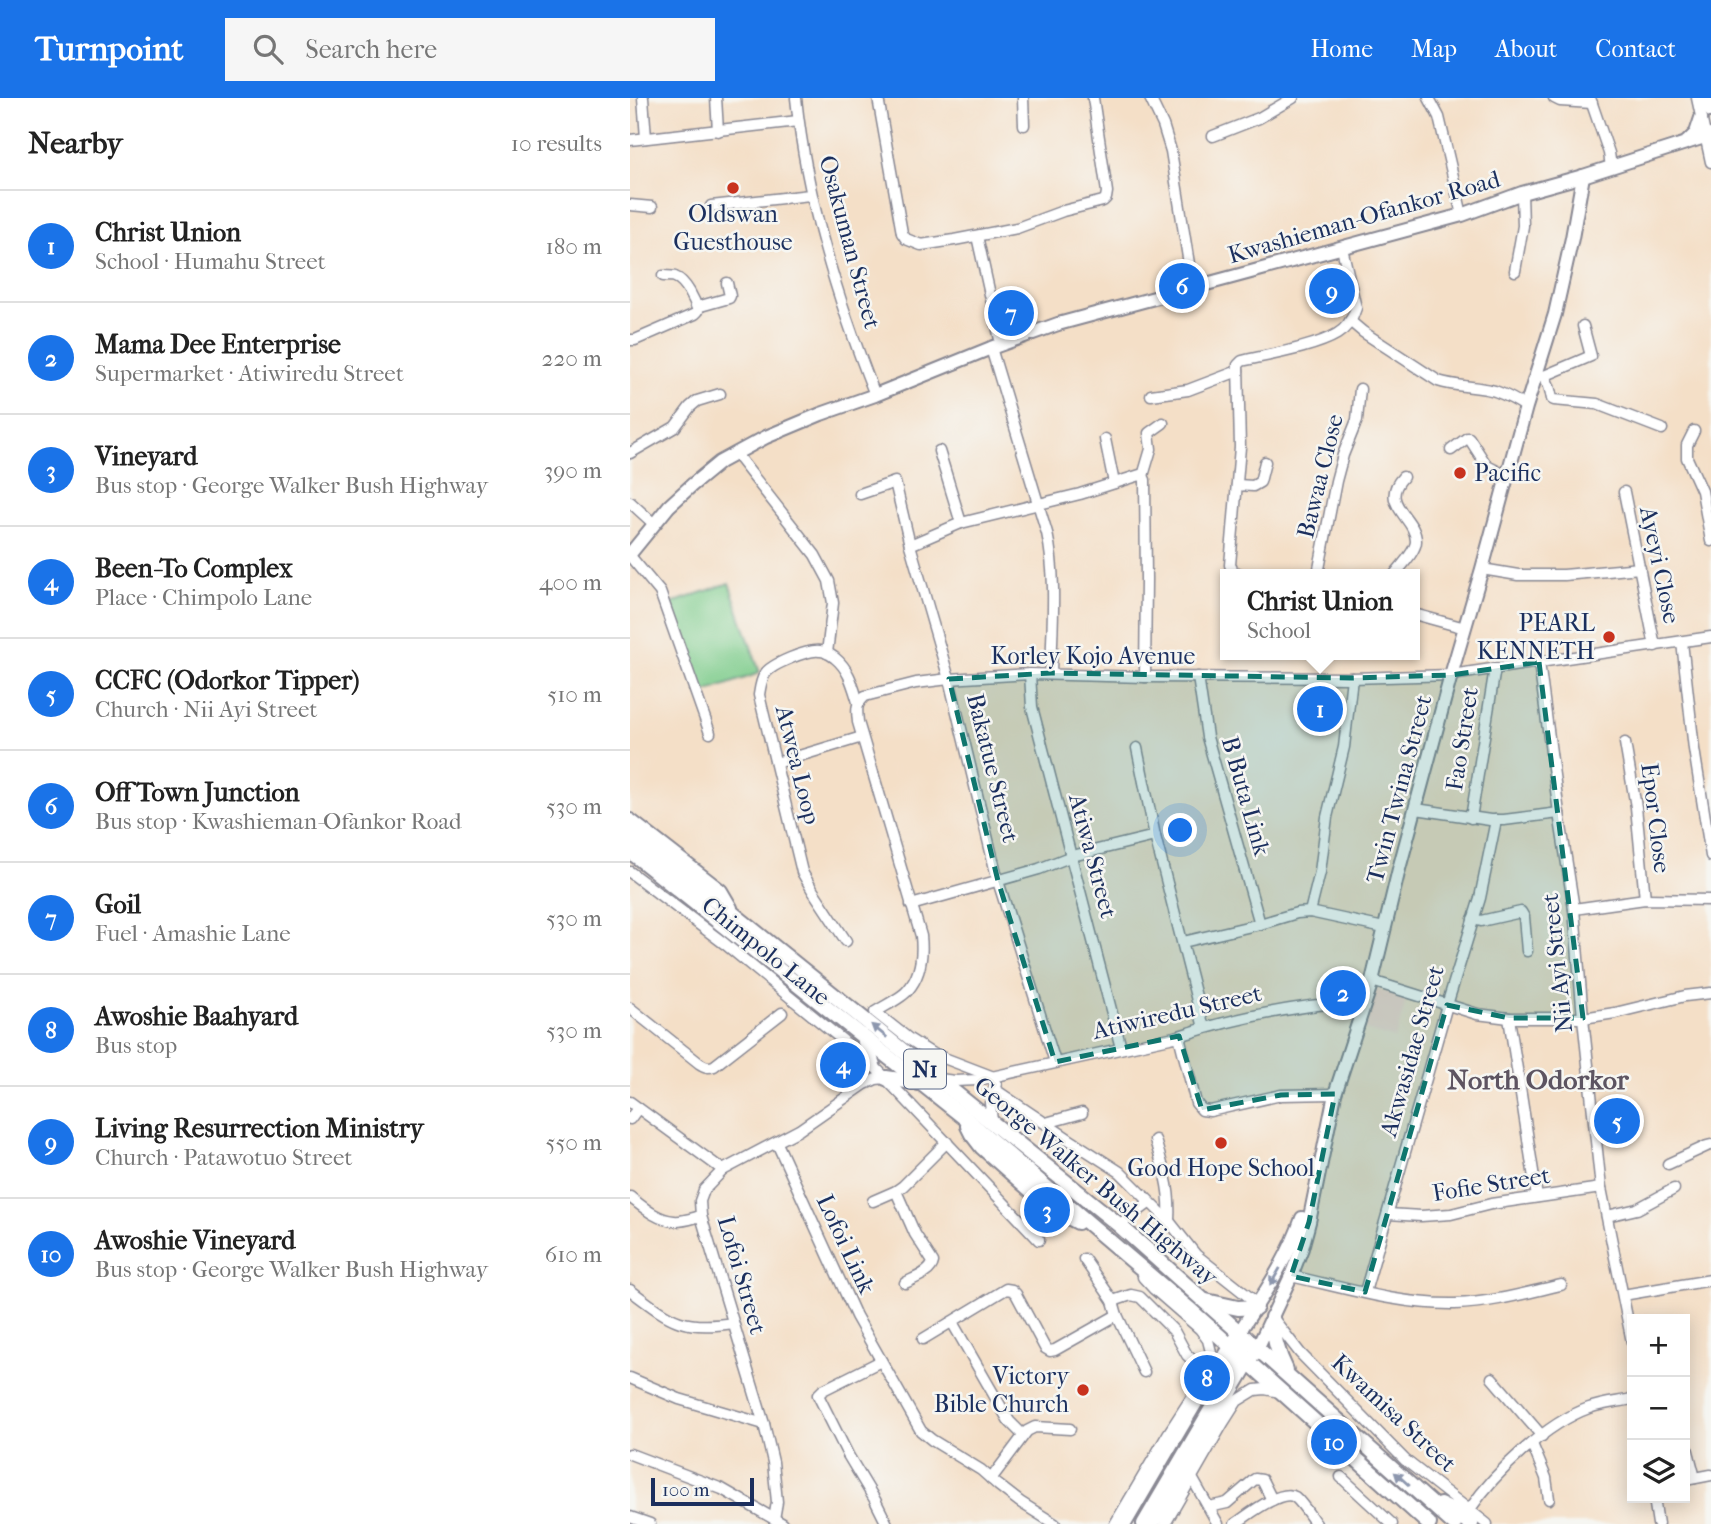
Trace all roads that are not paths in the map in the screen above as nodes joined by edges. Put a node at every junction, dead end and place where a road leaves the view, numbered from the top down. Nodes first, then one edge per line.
1 (643, 98) edge
2 (716, 98) edge
3 (796, 98) edge
4 (878, 98) edge
5 (1023, 98) edge
6 (1093, 98) edge
7 (1150, 98) edge
8 (1293, 98) edge
9 (1429, 98) edge
10 (1553, 98) edge
11 (1697, 98) edge
12 (1708, 98) edge
13 (1591, 101) edge
14 (1706, 114) edge
15 (798, 121) junction
16 (1024, 125) dead end
17 (718, 131) junction
18 (1213, 136) dead end
19 (1708, 136) edge
20 (646, 138) junction
21 (630, 140) edge
22 (1687, 143) junction
23 (1711, 162) edge
24 (1611, 167) junction
25 (1583, 176) junction
26 (1522, 193) junction
27 (810, 195) junction
28 (630, 205) edge
29 (711, 206) dead end
30 (652, 207) dead end
31 (1462, 215) junction
32 (977, 236) junction
33 (1342, 248) junction
34 (1515, 271) dead end
35 (663, 276) dead end
36 (727, 284) dead end
37 (1193, 289) junction
38 (697, 307) junction
39 (1350, 321) junction
40 (1583, 326) dead end
41 (630, 340) edge
42 (996, 346) junction
43 (1238, 371) junction
44 (1541, 375) junction
45 (1360, 389) dead end
46 (720, 394) dead end
47 (875, 395) junction
48 (1151, 395) dead end
49 (1526, 407) junction
50 (1163, 423) dead end
51 (1662, 429) dead end
52 (1694, 431) dead end
53 (1105, 439) dead end
54 (1451, 450) dead end
55 (939, 451) dead end
56 (630, 453) edge
57 (735, 453) junction
58 (1265, 462) dead end
59 (1143, 476) junction
60 (1403, 477) dead end
61 (1507, 477) junction
62 (1114, 483) junction
63 (1237, 485) junction
64 (1624, 492) dead end
65 (860, 494) dead end
66 (630, 502) edge
67 (1038, 503) junction
68 (961, 523) junction
69 (654, 524) junction
70 (1711, 541) edge
71 (910, 545) junction
72 (630, 555) edge
73 (1640, 568) junction
74 (1232, 569) edge
75 (1319, 569) edge
76 (1399, 569) edge
77 (1482, 569) junction
78 (1420, 615) edge
79 (1465, 628) junction
80 (1711, 638) edge
81 (1682, 642) junction
82 (1655, 646) junction
83 (827, 653) junction
84 (1539, 662) junction
85 (1495, 668) junction
86 (1051, 673) junction
87 (1030, 674) junction
88 (1451, 675) junction
89 (1145, 677) junction
90 (1198, 677) junction
91 (1352, 678) junction
92 (949, 679) junction
93 (858, 702) junction
94 (710, 733) dead end
95 (862, 737) junction
96 (1625, 743) dead end
97 (1137, 748) dead end
98 (776, 763) junction
99 (1416, 809) junction
100 (1559, 813) junction
101 (1471, 818) junction
102 (1496, 820) junction
103 (630, 821) edge
104 (630, 835) edge
105 (1155, 836) junction
106 (630, 851) edge
107 (1072, 856) junction
108 (1711, 856) edge
109 (630, 872) edge
110 (998, 881) junction
111 (1645, 899) junction
112 (1711, 900) edge
113 (911, 905) junction
114 (1574, 909) junction
115 (1310, 912) junction
116 (732, 913) junction
117 (1473, 919) junction
118 (1261, 925) junction
119 (1384, 928) junction
120 (846, 941) dead end
121 (1183, 942) junction
122 (1527, 951) dead end
123 (1371, 981) junction
124 (1711, 993) edge
125 (1365, 1000) junction
126 (1447, 1005) junction
127 (630, 1007) edge
128 (782, 1013) dead end
129 (1509, 1018) junction
130 (1583, 1018) junction
131 (1204, 1028) junction
132 (861, 1035) junction
133 (1179, 1036) junction
134 (1121, 1048) junction
135 (1055, 1062) junction
136 (873, 1065) junction
137 (996, 1075) junction
138 (886, 1078) junction
139 (939, 1079) junction
140 (920, 1083) junction
141 (865, 1084) junction
142 (994, 1089) junction
143 (1335, 1094) junction
144 (634, 1105) edge
145 (1082, 1113) dead end
146 (630, 1119) edge
147 (992, 1121) junction
148 (1046, 1123) junction
149 (1155, 1140) dead end
150 (947, 1142) junction
151 (777, 1143) junction
152 (1711, 1146) edge
153 (1668, 1164) dead end
154 (1320, 1168) junction
155 (723, 1170) junction
156 (1601, 1188) junction
157 (1674, 1189) dead end
158 (896, 1191) junction
159 (630, 1197) edge
160 (1537, 1197) junction
161 (873, 1200) dead end
162 (1149, 1203) junction
163 (1388, 1214) junction
164 (701, 1216) junction
165 (1607, 1216) junction
166 (1169, 1221) junction
167 (1119, 1225) junction
168 (1039, 1240) dead end
169 (1084, 1259) dead end
170 (1132, 1259) junction
171 (1292, 1276) junction
172 (1711, 1280) edge
173 (905, 1283) dead end
174 (1561, 1285) dead end
175 (630, 1290) edge
176 (1366, 1292) junction
177 (1623, 1295) junction
178 (1202, 1300) junction
179 (1113, 1301) junction
180 (1257, 1306) junction
181 (1117, 1315) junction
182 (1627, 1316) edge
183 (1272, 1317) junction
184 (952, 1322) junction
185 (733, 1323) junction
186 (1239, 1332) junction
187 (923, 1339) dead end
188 (1230, 1346) junction
189 (1257, 1349) junction
190 (1222, 1360) junction
191 (881, 1361) junction
192 (1242, 1363) junction
193 (1144, 1372) dead end
194 (1206, 1373) junction
195 (630, 1378) edge
196 (1290, 1378) junction
197 (1492, 1378) dead end
198 (1284, 1393) junction
199 (1627, 1400) edge
200 (764, 1424) junction
201 (1070, 1429) dead end
202 (1023, 1435) junction
203 (1171, 1436) junction
204 (1542, 1436) junction
205 (1532, 1444) junction
206 (630, 1454) edge
207 (1711, 1475) edge
208 (1341, 1477) dead end
209 (1192, 1478) junction
210 (991, 1479) junction
211 (1690, 1479) edge
212 (1422, 1497) junction
213 (1549, 1499) dead end
214 (1272, 1500) junction
215 (1655, 1503) edge
216 (1209, 1507) junction
217 (630, 1517) edge
218 (1471, 1517) edge
219 (778, 1521) edge
220 (650, 1524) edge
221 (887, 1524) edge
222 (1055, 1524) edge
223 (1115, 1524) edge
224 (1125, 1524) edge
225 (1144, 1524) edge
226 (1153, 1524) edge
227 (1166, 1524) edge
228 (1218, 1524) edge
229 (1235, 1524) edge
230 (1316, 1524) edge
231 (1392, 1524) edge
232 (1429, 1524) edge
233 (1454, 1524) edge
234 (1487, 1524) edge
235 (1658, 1524) edge

1 - 20 street
2 - 17 street
3 - 15 street, Osakuman Street
4 - 32 street
5 - 16 street
6 - 32 street
7 - 37 street
8 - 18 street
9 - 31 street
10 - 13 street
11 - 14 street
12 - 14 highway
13 - 24 street
14 - 19 street
14 - 22 main road
15 - 17 street
15 - 27 street, Osakuman Street
17 - 20 street
19 - 22 main road, Kwashieman-Ofankor Road
19 - 23 street
20 - 21 street
22 - 24 main road, Kwashieman-Ofankor Road
24 - 25 main road, Kwashieman-Ofankor Road
25 - 26 main road, Kwashieman-Ofankor Road
25 - 44 main road, Twin Twina Street
26 - 31 main road, Kwashieman-Ofankor Road
26 - 34 street
27 - 29 street
27 - 47 street, Osakuman Street
28 - 30 street
31 - 33 main road, Kwashieman-Ofankor Road
32 - 42 street
33 - 37 main road, Kwashieman-Ofankor Road
33 - 39 street
35 - 38 street
36 - 38 street
37 - 42 main road, Kwashieman-Ofankor Road
38 - 41 street
39 - 43 street
39 - 49 street
40 - 44 street
42 - 47 main road, Kwashieman-Ofankor Road
42 - 67 street
43 - 48 street
43 - 63 street
44 - 49 main road, Twin Twina Street
44 - 51 street
45 - 75 street, Bawaa Close
46 - 56 street
47 - 57 main road, Kwashieman-Ofankor Road
49 - 61 main road, Twin Twina Street
50 - 59 street
52 - 70 street
53 - 62 street
54 - 61 street
55 - 68 street
57 - 69 main road, Kwashieman-Ofankor Road
57 - 83 street
58 - 63 street
59 - 62 street
59 - 89 street
60 - 76 street
61 - 77 main road, Twin Twina Street
62 - 67 street
63 - 74 street
64 - 73 street, Ayeyi Close
65 - 71 street, Bakatue Street
66 - 69 street
67 - 68 street
67 - 86 street
68 - 71 street
69 - 72 main road, Kwashieman-Ofankor Road
71 - 92 street, Bakatue Street
72 - 94 street
73 - 77 street
73 - 82 street, Ayeyi Close
77 - 79 main road, Twin Twina Street
78 - 79 street
79 - 88 main road, Twin Twina Street
80 - 81 street, Korley Kojo Avenue
81 - 82 street, Korley Kojo Avenue
81 - 108 street
82 - 84 street, Korley Kojo Avenue
83 - 93 street
83 - 98 street, Atwea Loop
84 - 85 street, Korley Kojo Avenue
84 - 100 street, Nii Ayi Street
85 - 88 street, Korley Kojo Avenue
85 - 101 street, Fao Street
86 - 87 street, Korley Kojo Avenue
86 - 89 street, Korley Kojo Avenue
87 - 92 street, Korley Kojo Avenue
87 - 107 street, Atiwa Street
88 - 91 street, Korley Kojo Avenue
88 - 99 main road, Twin Twina Street
89 - 90 street, Korley Kojo Avenue
90 - 91 street, Korley Kojo Avenue
90 - 118 street, B Buta Link
91 - 115 street
92 - 93 street, Korley Kojo Avenue
92 - 110 street, Bakatue Street
93 - 95 street
95 - 98 street
95 - 113 street
96 - 111 street, Epor Close
97 - 105 street
98 - 120 street, Atwea Loop
99 - 101 street
99 - 119 main road, Twin Twina Street
100 - 102 street
100 - 114 street, Nii Ayi Street
101 - 102 street
102 - 117 street, Akwasidae Street
103 - 116 highway
104 - 116 highway, George Walker Bush Highway / N1
105 - 107 street
105 - 121 street
106 - 132 highway, George Walker Bush Highway / N1
107 - 110 street
107 - 134 street, Atiwa Street
109 - 136 street, Chimpolo Lane
110 - 113 street
110 - 135 street, Bakatue Street
111 - 112 street
111 - 114 street
113 - 137 street
114 - 130 street, Nii Ayi Street
115 - 118 street
115 - 119 street
139 -> 116 highway, George Walker Bush Highway / N1
117 - 122 street
117 - 126 street, Akwasidae Street
118 - 121 street
119 - 123 main road, Twin Twina Street
121 - 131 street
123 - 125 main road, Twin Twina Street
123 - 126 street
124 - 130 street
125 - 131 street, Atiwiredu Street
125 - 143 main road, Twin Twina Street
126 - 129 street
126 - 163 street, Akwasidae Street
127 - 128 street
129 - 130 street
129 - 160 street
130 - 156 street, Nii Ayi Street
131 - 133 street, Atiwiredu Street
132 - 136 highway
132 - 140 highway, George Walker Bush Highway / N1
133 - 134 street, Atiwiredu Street
133 - 143 street
134 - 135 street, Atiwiredu Street
135 - 137 street, Atiwiredu Street
136 - 138 street, Chimpolo Lane
136 - 141 street
137 - 139 street, Atiwiredu Street
137 - 142 street
138 - 140 highway
138 - 141 street, Lofoi Street
138 - 150 street, Chimpolo Lane
139 - 147 highway, George Walker Bush Highway / N1
140 - 170 highway, George Walker Bush Highway / N1
141 - 151 street, Lofoi Street
142 - 147 street
142 - 148 street
143 - 154 main road, Twin Twina Street
144 - 146 street
144 - 155 street
145 - 148 street
147 - 167 highway, George Walker Bush Highway / N1
148 - 162 street
149 - 166 street
150 - 158 street
150 - 168 street, Chimpolo Lane
151 - 155 street, Lofoi Street
151 - 191 street, Lofoi Link
152 - 153 street
154 - 171 main road, Twin Twina Street
154 -> 180 main road, Twin Twina Street
155 - 164 street, Lofoi Street
156 - 160 street, Fofie Street
156 - 165 street, Nii Ayi Street
157 - 165 street
158 - 161 street
158 - 173 street
159 - 164 street
160 - 163 street, Fofie Street
162 - 166 street
162 - 167 street
163 - 176 street, Akwasidae Street
164 - 185 street, Lofoi Street
165 - 177 street, Nii Ayi Street
166 - 180 street
167 - 178 highway, George Walker Bush Highway / N1
169 - 179 street
170 - 188 highway, George Walker Bush Highway
170 - 194 street, George Walker Bush Highway
171 - 176 street
171 - 183 main road, Twin Twina Street
172 - 177 street
174 - 176 street
175 - 185 street
177 - 182 street, Nii Ayi Street
178 - 180 highway
178 - 186 highway, George Walker Bush Highway / N1
179 - 181 street
179 - 194 street
180 - 186 main road, Twin Twina Street
181 - 184 street
181 - 193 street
183 - 189 main road, Twin Twina Street
183 - 196 highway
183 - 218 street, Kwamisa Street
184 - 187 street
184 - 202 street
185 - 200 street, Lofoi Street
186 - 188 main road, Twin Twina Street
186 - 189 highway, George Walker Bush Highway / N1
186 - 192 highway
188 - 190 main road, Twin Twina Street
188 - 192 highway, George Walker Bush Highway
189 - 192 main road, Twin Twina Street
189 - 196 highway, George Walker Bush Highway / N1
190 - 192 highway
190 - 203 main road, Twin Twina Street
191 - 210 street, Lofoi Link
191 - 221 street
192 - 198 highway, George Walker Bush Highway
192 - 225 highway
192 - 226 main road, Twin Twina Street
194 - 203 street
195 - 200 street
212 -> 196 highway, George Walker Bush Highway / N1
197 - 204 street
198 - 209 street
198 - 232 highway, George Walker Bush Highway
199 - 204 street
200 - 219 street, Lofoi Street
201 - 202 street
202 - 210 street
203 - 223 street
203 - 224 main road, Twin Twina Street
204 - 205 street
205 - 213 street
205 - 218 street
206 - 219 street
207 - 211 street
208 - 231 street
209 - 216 street
209 - 227 street
210 - 222 street, Lofoi Link
212 - 218 highway
212 - 233 highway, George Walker Bush Highway / N1
214 - 216 street
214 - 229 street
214 - 230 street
215 - 235 street
216 - 228 street
217 - 220 street
218 - 234 street, Kwamisa Street

